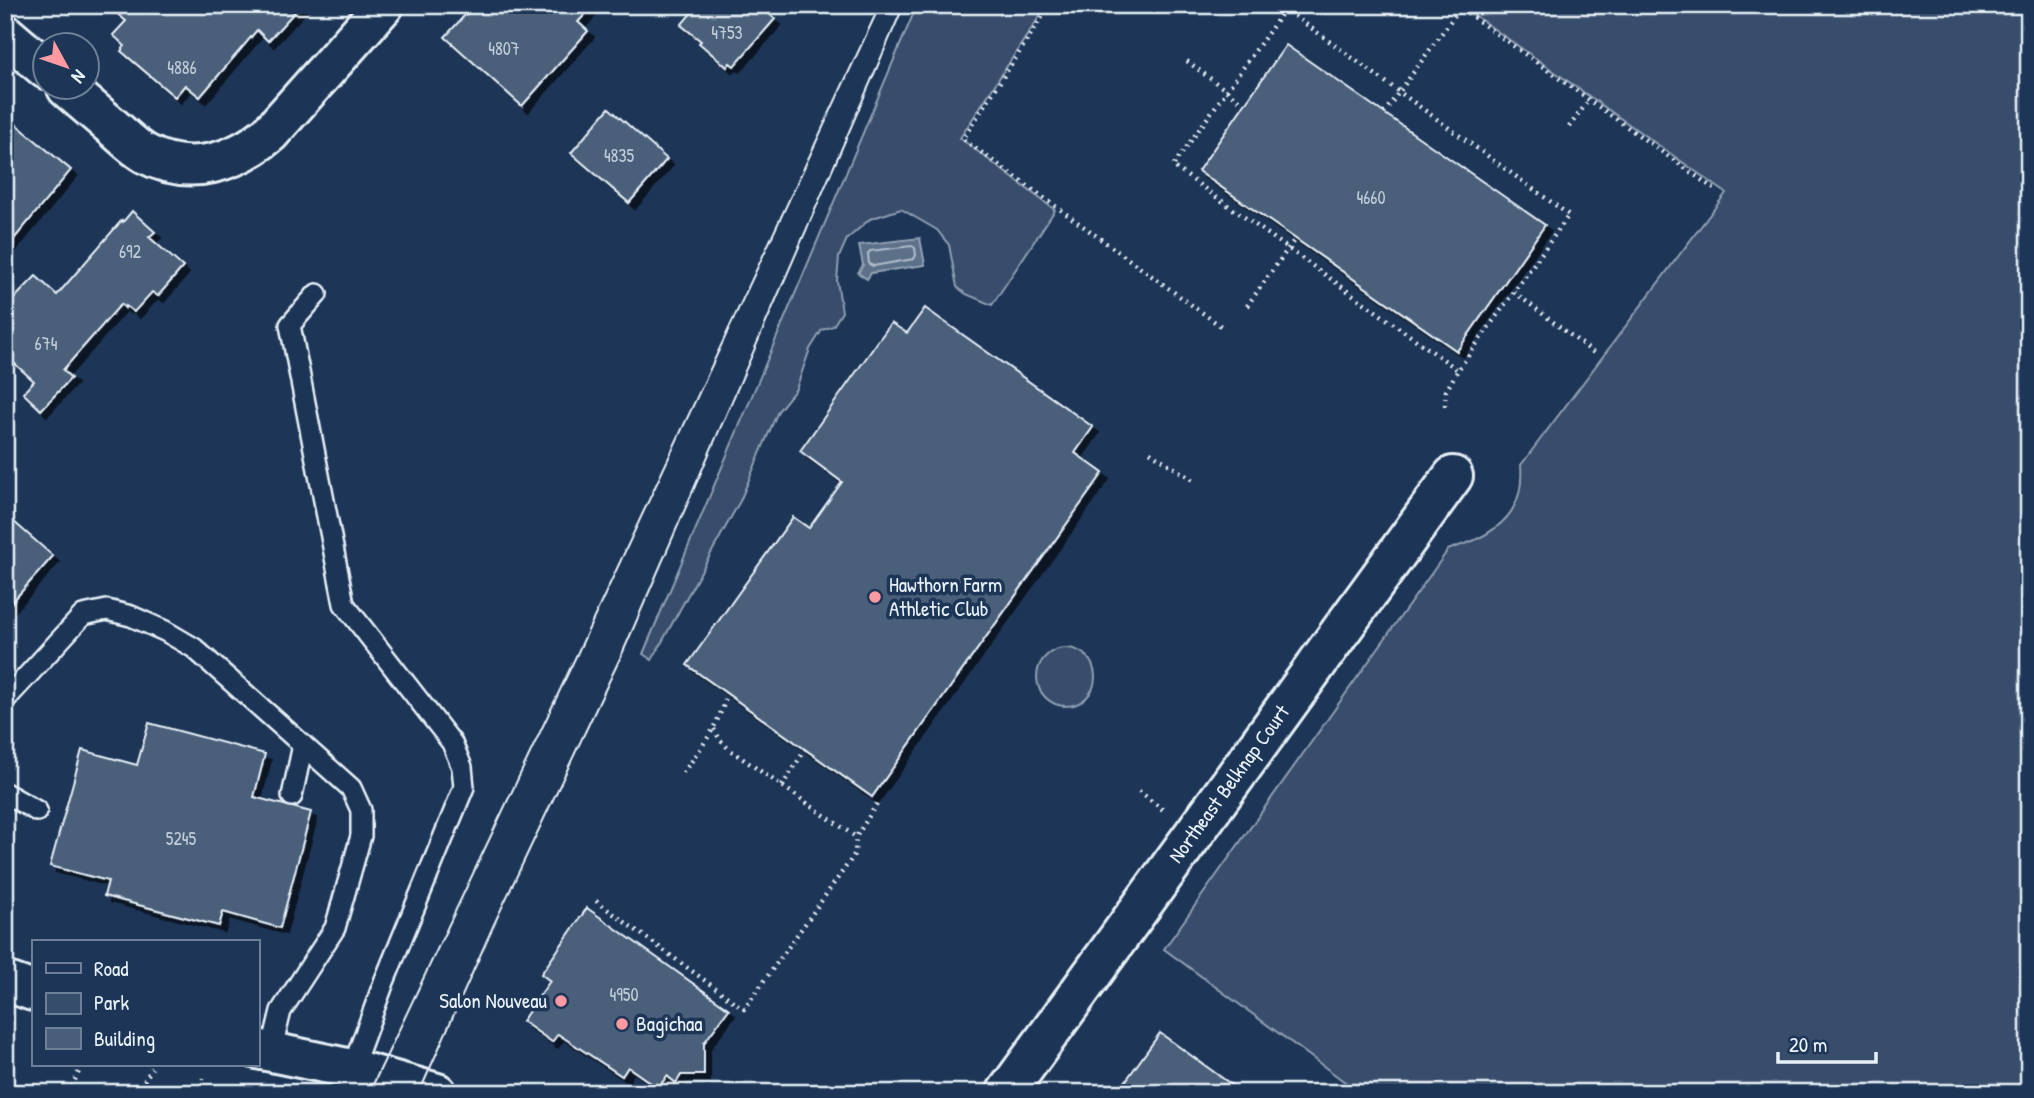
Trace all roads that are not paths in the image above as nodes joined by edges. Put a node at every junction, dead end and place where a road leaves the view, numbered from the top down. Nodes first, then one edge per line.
1 (384, 5) edge
2 (5, 34) edge
3 (32, 57) edge
4 (84, 102) edge
5 (317, 294) dead end
6 (1453, 476) dead end
7 (5, 700) edge
8 (303, 745) junction
9 (5, 793) edge
10 (292, 796) dead end
11 (37, 811) dead end
12 (5, 981) edge
13 (32, 991) edge
14 (264, 1050) edge
15 (352, 1069) junction
16 (437, 1093) edge
17 (1006, 1093) edge

1 - 4 street
2 - 3 street
5 - 15 lane
6 - 17 street, Northeast Belknap Court
7 - 8 lane
8 - 10 lane
8 - 14 lane
9 - 11 lane
12 - 13 street
14 - 15 street
15 - 16 street

